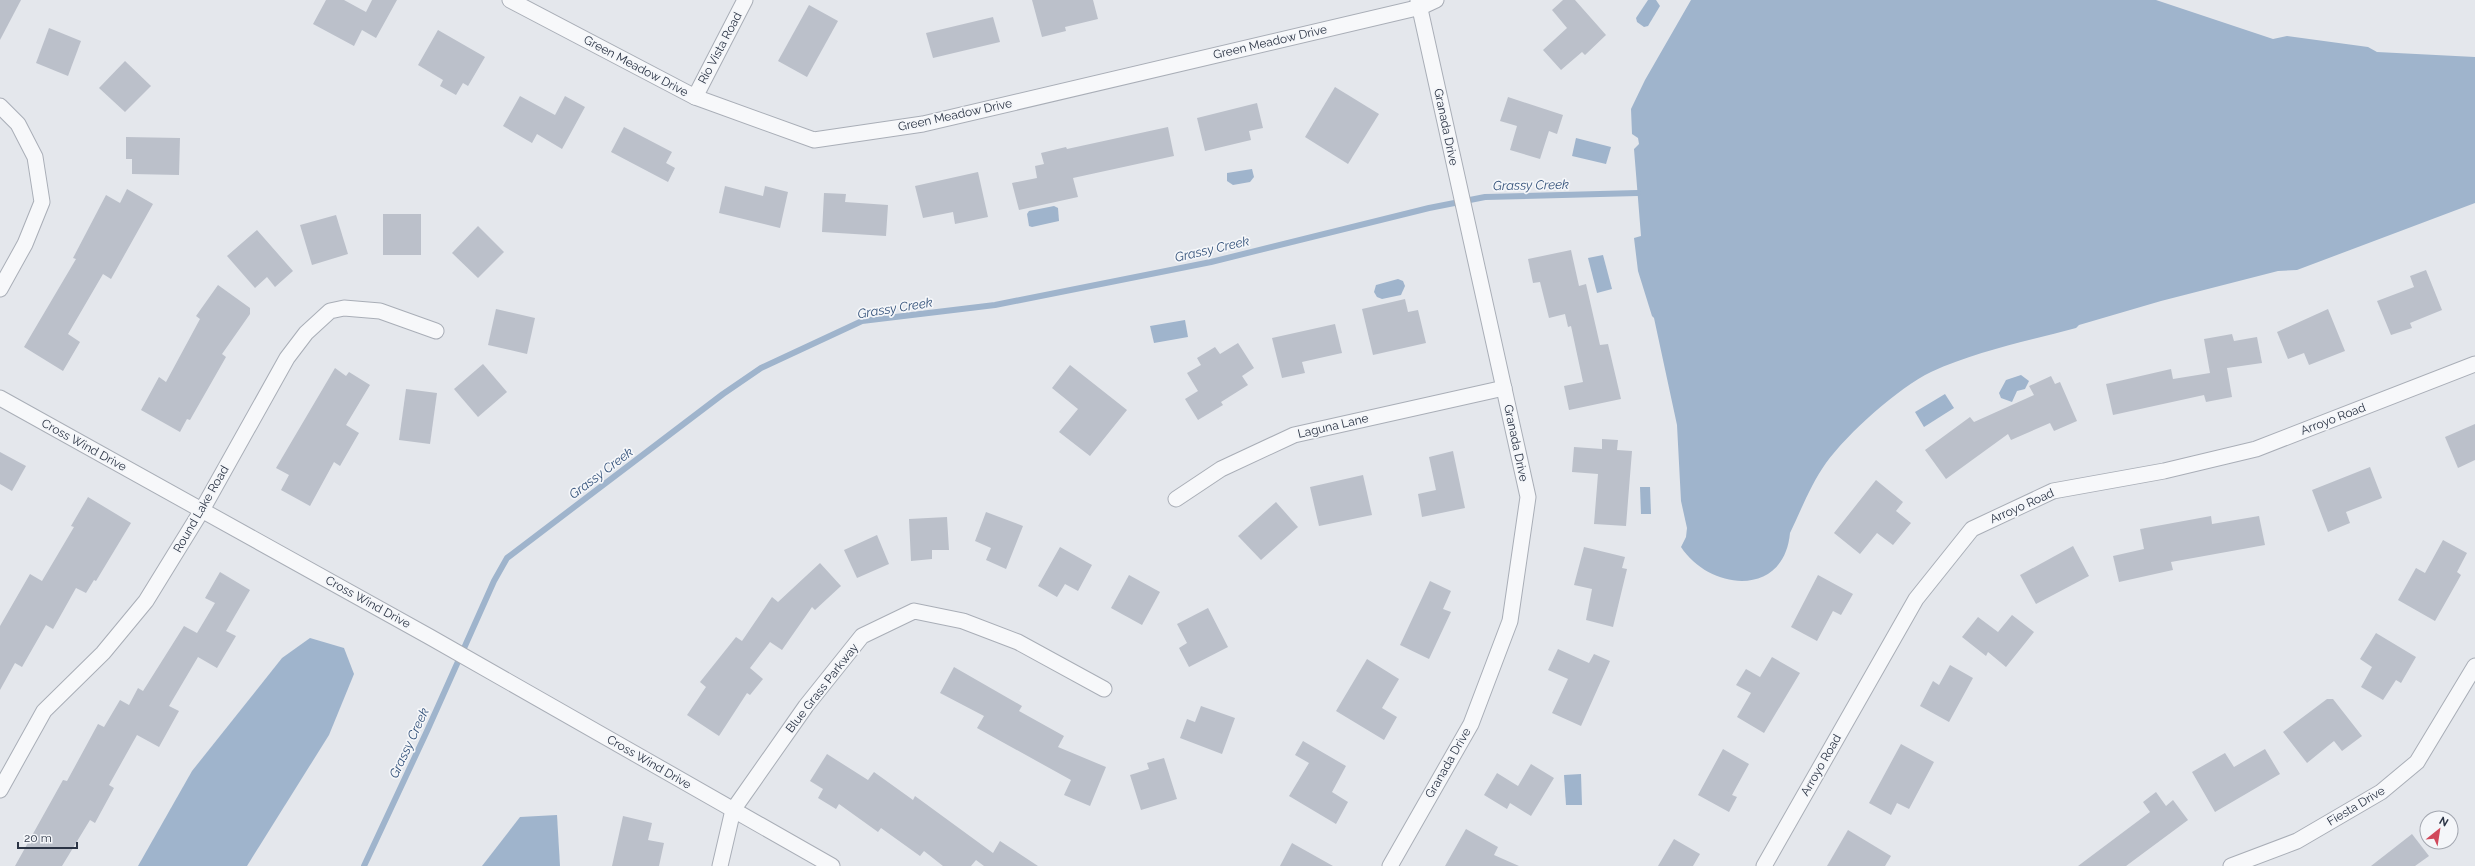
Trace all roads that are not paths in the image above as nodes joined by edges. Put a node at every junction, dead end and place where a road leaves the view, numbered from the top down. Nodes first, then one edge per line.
1 (510, 0) edge
2 (745, 0) edge
3 (1436, 0) edge
4 (1419, 3) edge
5 (695, 97) junction
6 (0, 106) edge
7 (0, 289) edge
8 (436, 331) dead end
9 (2475, 364) edge
10 (1504, 388) junction
11 (0, 398) edge
12 (1176, 499) dead end
13 (202, 510) junction
14 (2475, 666) edge
15 (1104, 689) dead end
16 (0, 790) edge
17 (733, 810) junction
18 (720, 866) edge
19 (832, 866) edge
20 (1390, 866) edge
21 (1764, 866) edge
22 (2231, 866) edge

1 - 5 street, Green Meadow Drive
2 - 5 street, Rio Vista Road
3 - 4 street, Green Meadow Drive
4 - 5 street, Green Meadow Drive
4 - 10 street, Granada Drive
6 - 7 street
8 - 13 street, Round Lake Road
9 - 21 street, Arroyo Road
10 - 12 street, Laguna Lane
10 - 20 street, Granada Drive
11 - 13 street, Cross Wind Drive
13 - 16 street, Round Lake Road
13 - 17 street, Cross Wind Drive
14 - 22 street, Fiesta Drive
15 - 17 street, Blue Grass Parkway
17 - 18 street, Blue Grass Parkway
17 - 19 street, Cross Wind Drive

